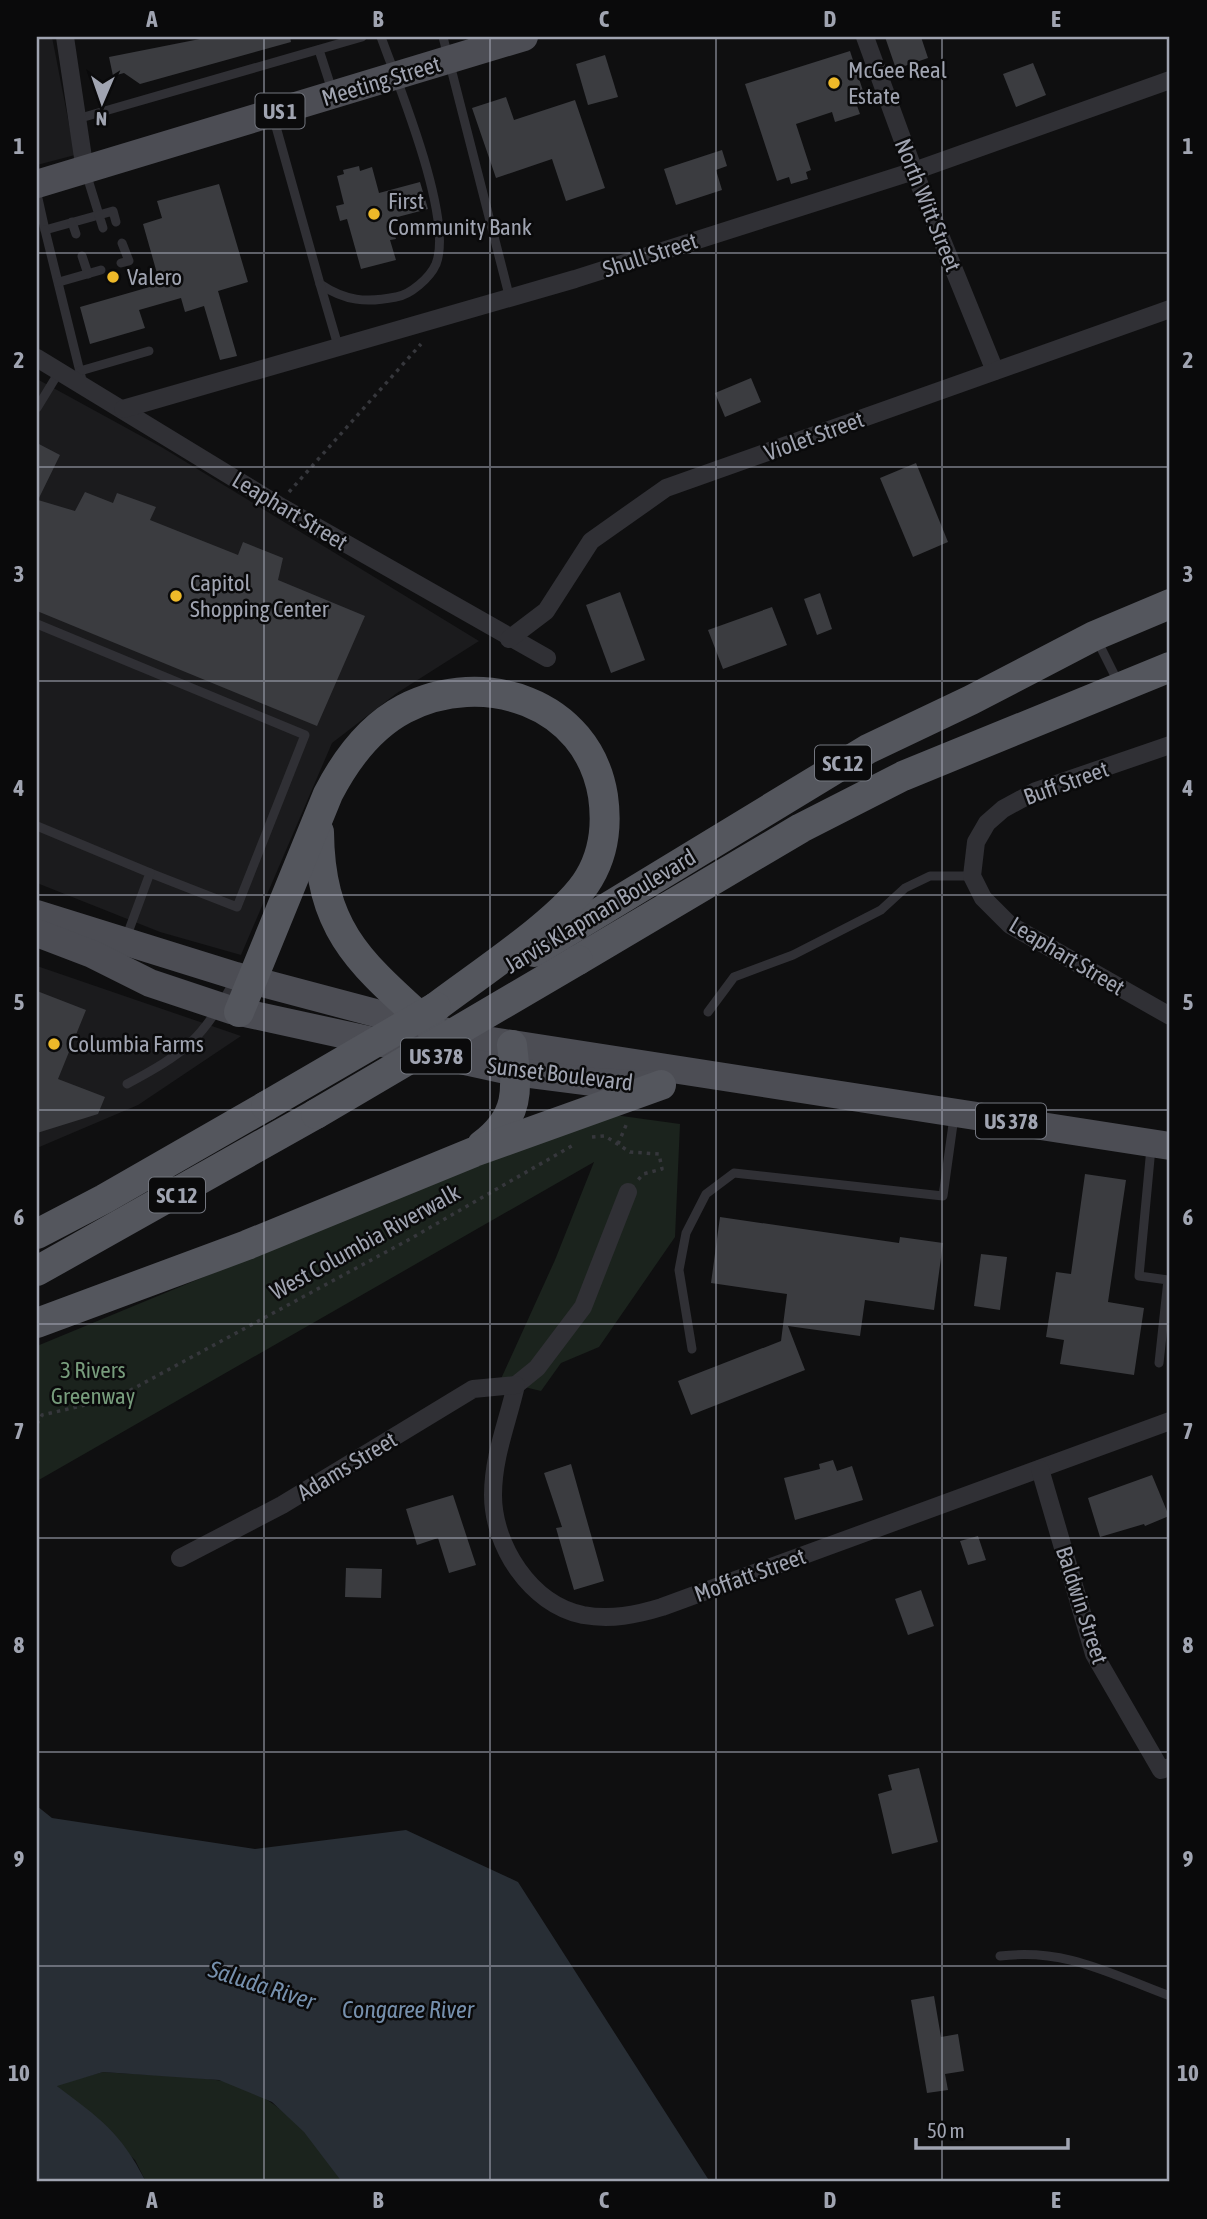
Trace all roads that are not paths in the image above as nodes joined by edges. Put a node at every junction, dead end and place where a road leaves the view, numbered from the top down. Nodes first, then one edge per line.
1 (65, 37) edge
2 (362, 37) edge
3 (381, 37) edge
4 (865, 37) edge
5 (514, 38) edge
6 (445, 48) edge
7 (319, 50) junction
8 (395, 77) junction
9 (1170, 80) edge
10 (334, 95) junction
11 (272, 114) junction
12 (77, 119) junction
13 (85, 171) junction
14 (914, 171) junction
15 (37, 184) edge
16 (37, 194) edge
17 (99, 215) junction
18 (72, 222) junction
19 (116, 222) dead end
20 (103, 228) dead end
21 (45, 230) junction
22 (76, 234) dead end
23 (122, 243) dead end
24 (82, 256) dead end
25 (121, 264) dead end
26 (101, 270) dead end
27 (88, 274) junction
28 (59, 282) junction
29 (320, 284) junction
30 (510, 299) junction
31 (1170, 309) edge
32 (339, 349) junction
33 (149, 351) dead end
34 (37, 358) edge
35 (995, 371) junction
36 (59, 372) junction
37 (81, 378) junction
38 (37, 408) edge
39 (123, 409) junction
40 (1170, 604) edge
41 (37, 624) edge
42 (1094, 636) junction
43 (509, 639) junction
44 (547, 659) dead end
45 (1170, 667) edge
46 (1120, 685) junction
47 (1170, 745) edge
48 (319, 822) junction
49 (37, 826) edge
50 (150, 873) junction
51 (972, 876) junction
52 (37, 914) edge
53 (37, 933) edge
54 (125, 940) junction
55 (524, 950) junction
56 (244, 978) junction
57 (230, 1009) junction
58 (708, 1012) dead end
59 (1170, 1016) edge
60 (434, 1018) junction
61 (513, 1059) junction
62 (127, 1084) dead end
63 (661, 1085) junction
64 (852, 1095) junction
65 (955, 1112) junction
66 (1161, 1144) edge
67 (474, 1152) junction
68 (628, 1192) road end
69 (37, 1234) edge
70 (37, 1271) edge
71 (37, 1323) edge
72 (692, 1349) dead end
73 (1159, 1363) dead end
74 (516, 1385) junction
75 (1170, 1421) edge
76 (1041, 1469) junction
77 (180, 1558) dead end
78 (1166, 1768) edge
79 (1000, 1956) dead end
80 (1170, 1996) edge

1 - 12 street
2 - 7 lane
3 - 8 lane
4 - 14 street, North Witt Street
5 - 6 main road, Meeting Street / US 1
6 - 8 main road, Meeting Street / US 1
6 - 30 lane
7 - 10 lane
7 - 12 lane
8 - 10 main road, Meeting Street / US 1
8 - 29 lane
9 - 14 street, Shull Street
10 - 11 main road, Meeting Street / US 1
11 - 13 main road, Meeting Street / US 1
11 - 29 lane
12 - 13 street
13 - 15 main road, Meeting Street / US 1
13 - 17 lane
14 - 30 street, Shull Street
14 - 35 street, North Witt Street
16 - 21 lane
17 - 18 lane
17 - 19 lane
17 - 20 lane
18 - 21 lane
18 - 22 lane
21 - 28 lane
23 - 25 lane
24 - 27 lane
26 - 27 lane
27 - 28 lane
28 - 37 lane
29 - 32 lane
30 - 32 street, Shull Street
31 - 35 street, Violet Street
32 - 39 street, Shull Street
33 - 37 lane
34 - 36 street, Leaphart Street
35 - 43 street, Violet Street
36 - 37 street, Leaphart Street
36 - 38 lane
37 - 39 street, Leaphart Street
39 - 43 street, Leaphart Street
40 - 42 highway, Jarvis Klapman Boulevard / SC 12
41 - 50 lane
42 - 46 lane
42 - 55 highway, Jarvis Klapman Boulevard / SC 12
43 - 44 street, Leaphart Street
45 - 46 highway, Jarvis Klapman Boulevard / SC 12
46 - 70 highway, Jarvis Klapman Boulevard / SC 12, bridge
47 - 51 street, Buff Street
48 - 55 highway
48 - 56 highway
48 - 60 highway
49 - 50 lane
50 - 54 lane
51 - 58 lane
51 - 59 street, Leaphart Street
52 - 54 main road, Sunset Boulevard / US 378
53 - 57 main road, Sunset Boulevard / US 378
54 - 56 main road, Sunset Boulevard / US 378
55 - 60 highway
56 - 57 highway
56 - 60 main road, Sunset Boulevard / US 378
57 - 61 main road, Sunset Boulevard / US 378
57 - 62 lane
60 - 61 main road, Sunset Boulevard / US 378
60 - 69 highway, SC 12, bridge
61 - 63 main road, Sunset Boulevard / US 378
61 - 64 main road, Sunset Boulevard / US 378
61 - 67 highway
63 - 64 main road, Sunset Boulevard / US 378
63 - 67 highway
64 - 65 main road, Sunset Boulevard / US 378
65 - 66 main road, Sunset Boulevard / US 378
65 - 72 lane
66 - 73 lane
67 - 71 highway
68 - 74 street
74 - 76 street, Moffatt Street
74 - 77 street, Adams Street
75 - 76 street, Moffatt Street
76 - 78 street, Baldwin Street
79 - 80 lane

